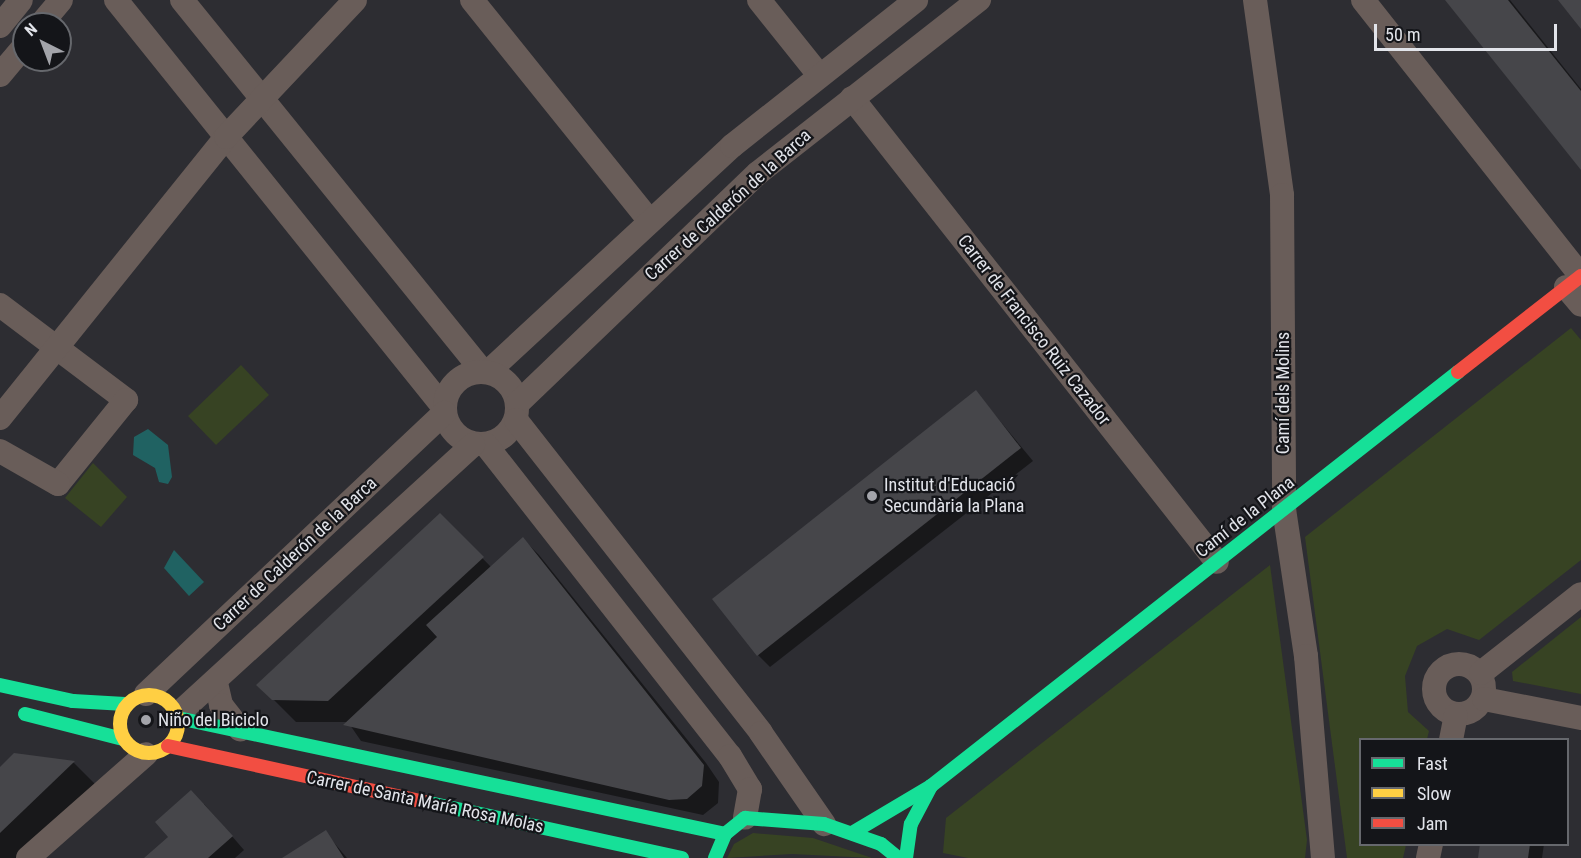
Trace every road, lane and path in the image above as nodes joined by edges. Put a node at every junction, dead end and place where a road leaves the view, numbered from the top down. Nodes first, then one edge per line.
1 (21, 0) edge
2 (61, 0) edge
3 (116, 0) edge
4 (182, 0) edge
5 (355, 0) edge
6 (472, 0) edge
7 (759, 0) edge
8 (916, 0) edge
9 (979, 0) edge
10 (1255, 0) edge
11 (1364, 0) edge
12 (52, 12) edge
13 (0, 26) edge
14 (12, 60) edge
15 (0, 75) edge
16 (819, 75) junction
17 (852, 98) junction
18 (261, 99) junction
19 (226, 137) junction
20 (650, 221) junction
21 (1577, 286) edge
22 (0, 305) edge
23 (57, 348) junction
24 (484, 371) junction
25 (444, 410) junction
26 (517, 411) junction
27 (0, 418) edge
28 (479, 445) junction
29 (0, 451) edge
30 (1284, 509) junction
31 (1217, 562) junction
32 (1581, 594) edge
33 (1481, 673) junction
34 (216, 683) junction
35 (0, 684) edge
36 (136, 699) junction
37 (1484, 699) junction
38 (14, 711) dead end
39 (1456, 715) junction
40 (178, 716) junction
41 (1581, 718) edge
42 (240, 729) junction
43 (1451, 738) edge
44 (141, 746) junction
45 (931, 786) junction
46 (745, 818) junction
47 (824, 824) junction
48 (852, 833) junction
49 (725, 834) junction
50 (28, 858) edge
51 (682, 858) edge
52 (715, 858) edge
53 (898, 858) edge
54 (906, 858) edge
55 (1323, 858) edge

1 - 13 street
2 - 12 street
3 - 19 street
4 - 18 street
5 - 18 street
6 - 20 street
7 - 16 street
8 - 16 street
9 - 17 street, Carrer de Calderón de la Barca
10 - 30 street, Camí dels Molins
11 - 21 street
14 - 15 street
16 - 20 street
17 - 26 street, Carrer de Calderón de la Barca
17 - 31 street, Carrer de Francisco Ruiz Cazador
18 - 19 street
18 - 24 street
19 - 23 street
19 - 25 street
20 - 24 street
21 - 30 street, Camí de la Plana
22 - 23 street
23 - 27 street
23 - 29 street
24 - 25 street
24 - 26 street
25 - 28 street
25 - 36 street, Carrer de Calderón de la Barca
26 - 28 street
26 - 47 street
28 - 34 street
28 - 46 street
30 - 31 street, Camí de la Plana
30 - 55 street, Camí dels Molins
31 - 45 street, Camí de la Plana
32 - 33 street
33 - 37 street
33 - 39 street
34 - 40 street
34 - 42 street
35 - 36 street
36 - 40 street
36 - 44 street
37 - 39 street
37 - 41 street
38 - 44 street, Carrer de Santa María Rosa Molas
39 - 43 street
40 - 42 street, Carrer de Santa María Rosa Molas
40 - 44 street
42 - 49 street, Carrer de Santa María Rosa Molas
44 - 50 street
44 - 51 street, Carrer de Santa María Rosa Molas
45 - 48 street, Camí de la Plana
45 - 54 street, Camí de la Plana
46 - 47 street
46 - 49 street
47 - 48 street
48 - 53 street
49 - 52 street

